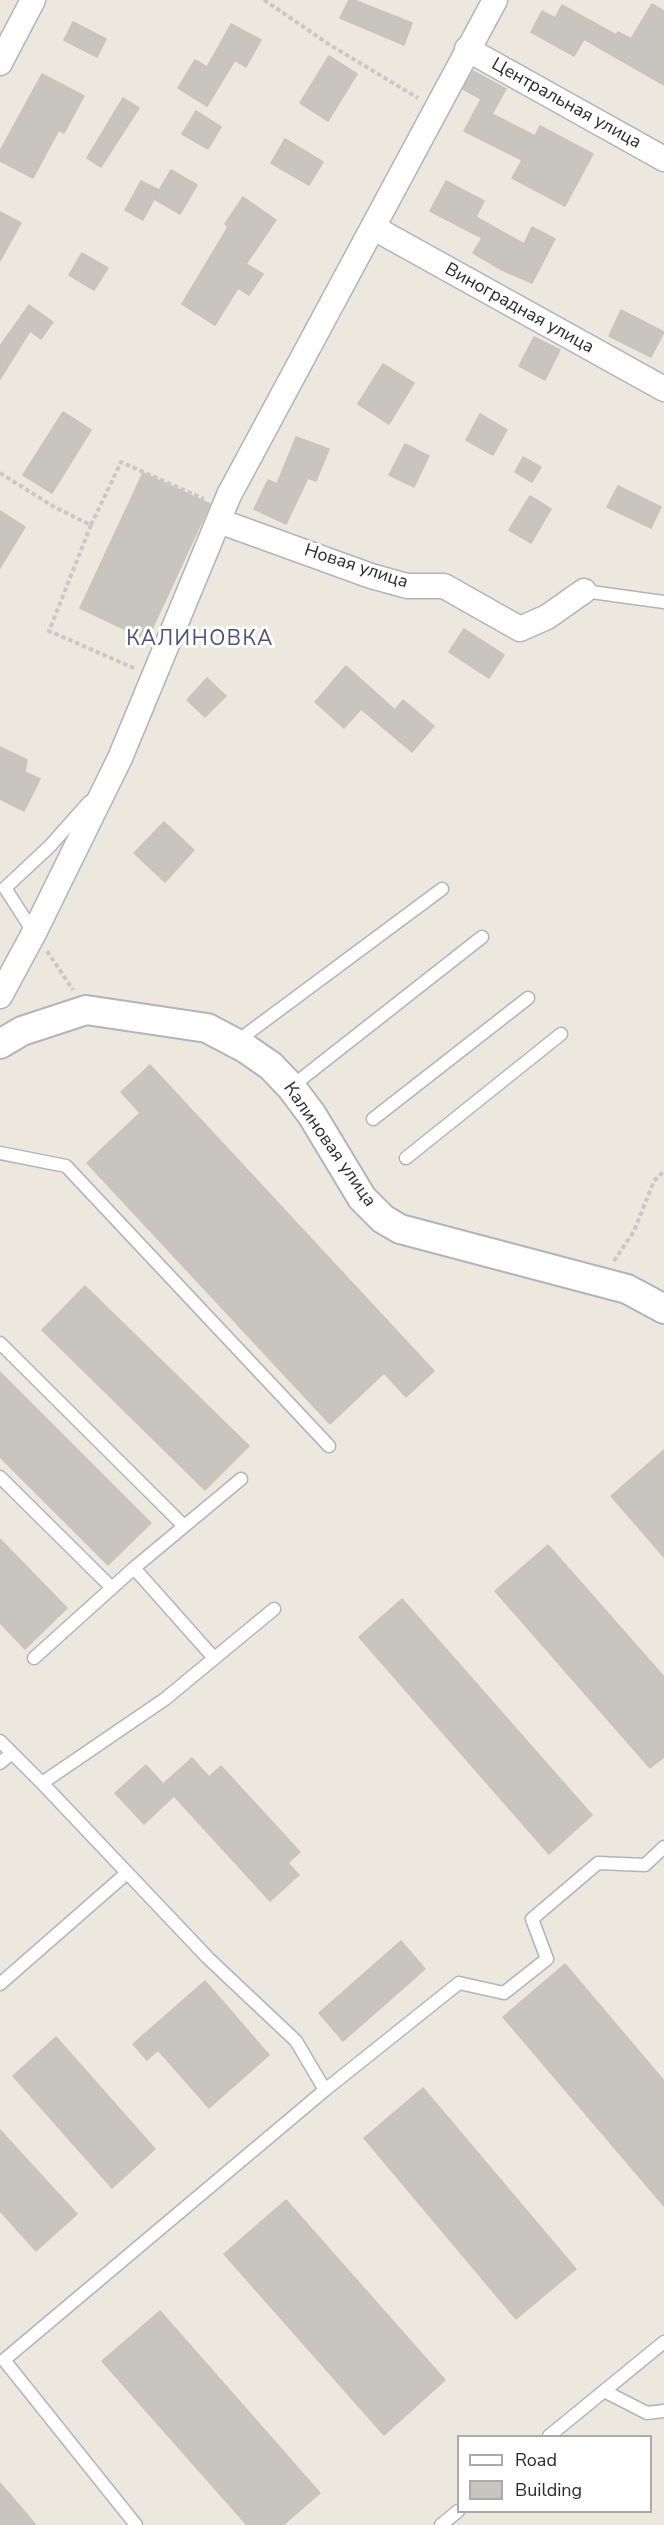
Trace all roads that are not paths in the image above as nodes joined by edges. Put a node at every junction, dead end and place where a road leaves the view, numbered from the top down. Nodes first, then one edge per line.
1 (33, 0) edge
2 (495, 0) edge
3 (467, 50) junction
4 (0, 63) edge
5 (664, 159) edge
6 (374, 228) junction
7 (664, 389) edge
8 (214, 511) junction
9 (584, 591) joint
10 (664, 602) edge
11 (110, 778) junction
12 (442, 889) dead end
13 (34, 933) junction
14 (482, 937) dead end
15 (0, 996) edge
16 (528, 998) dead end
17 (561, 1034) dead end
18 (235, 1043) junction
19 (0, 1044) edge
20 (291, 1087) junction
21 (373, 1119) dead end
22 (0, 1153) edge
23 (406, 1158) dead end
24 (664, 1309) edge
25 (0, 1343) edge
26 (328, 1446) dead end
27 (0, 1477) edge
28 (241, 1479) dead end
29 (184, 1526) junction
30 (134, 1568) junction
31 (112, 1588) junction
32 (274, 1609) dead end
33 (34, 1658) dead end
34 (214, 1658) junction
35 (0, 1741) edge
36 (12, 1753) junction
37 (0, 1763) edge
38 (42, 1783) junction
39 (664, 1847) edge
40 (127, 1873) junction
41 (0, 1984) edge
42 (325, 2090) junction
43 (664, 2342) edge
44 (604, 2391) junction
45 (664, 2411) edge
46 (550, 2435) edge
47 (457, 2513) edge
48 (136, 2525) edge
49 (441, 2525) edge

1 - 4 street
2 - 3 street
3 - 5 street, Центральная улица
3 - 6 street
6 - 7 street, Виноградная улица
6 - 8 street
8 - 9 street, Новая улица
8 - 11 street
9 - 10 lane
11 - 13 street
11 - 13 lane
12 - 18 lane
13 - 15 street
14 - 20 lane
16 - 21 lane
17 - 23 lane
18 - 19 street, Калиновая улица
18 - 20 street, Калиновая улица
20 - 24 street, Калиновая улица
22 - 26 lane
25 - 29 lane
27 - 31 lane
28 - 29 lane
29 - 30 lane
30 - 31 lane
30 - 34 lane
31 - 33 lane
32 - 34 lane
34 - 38 lane
35 - 36 lane
36 - 37 lane
36 - 38 lane
38 - 40 lane
39 - 42 lane
40 - 41 lane
40 - 42 lane
42 - 48 lane
43 - 44 lane
44 - 45 lane
44 - 46 lane
47 - 49 lane

